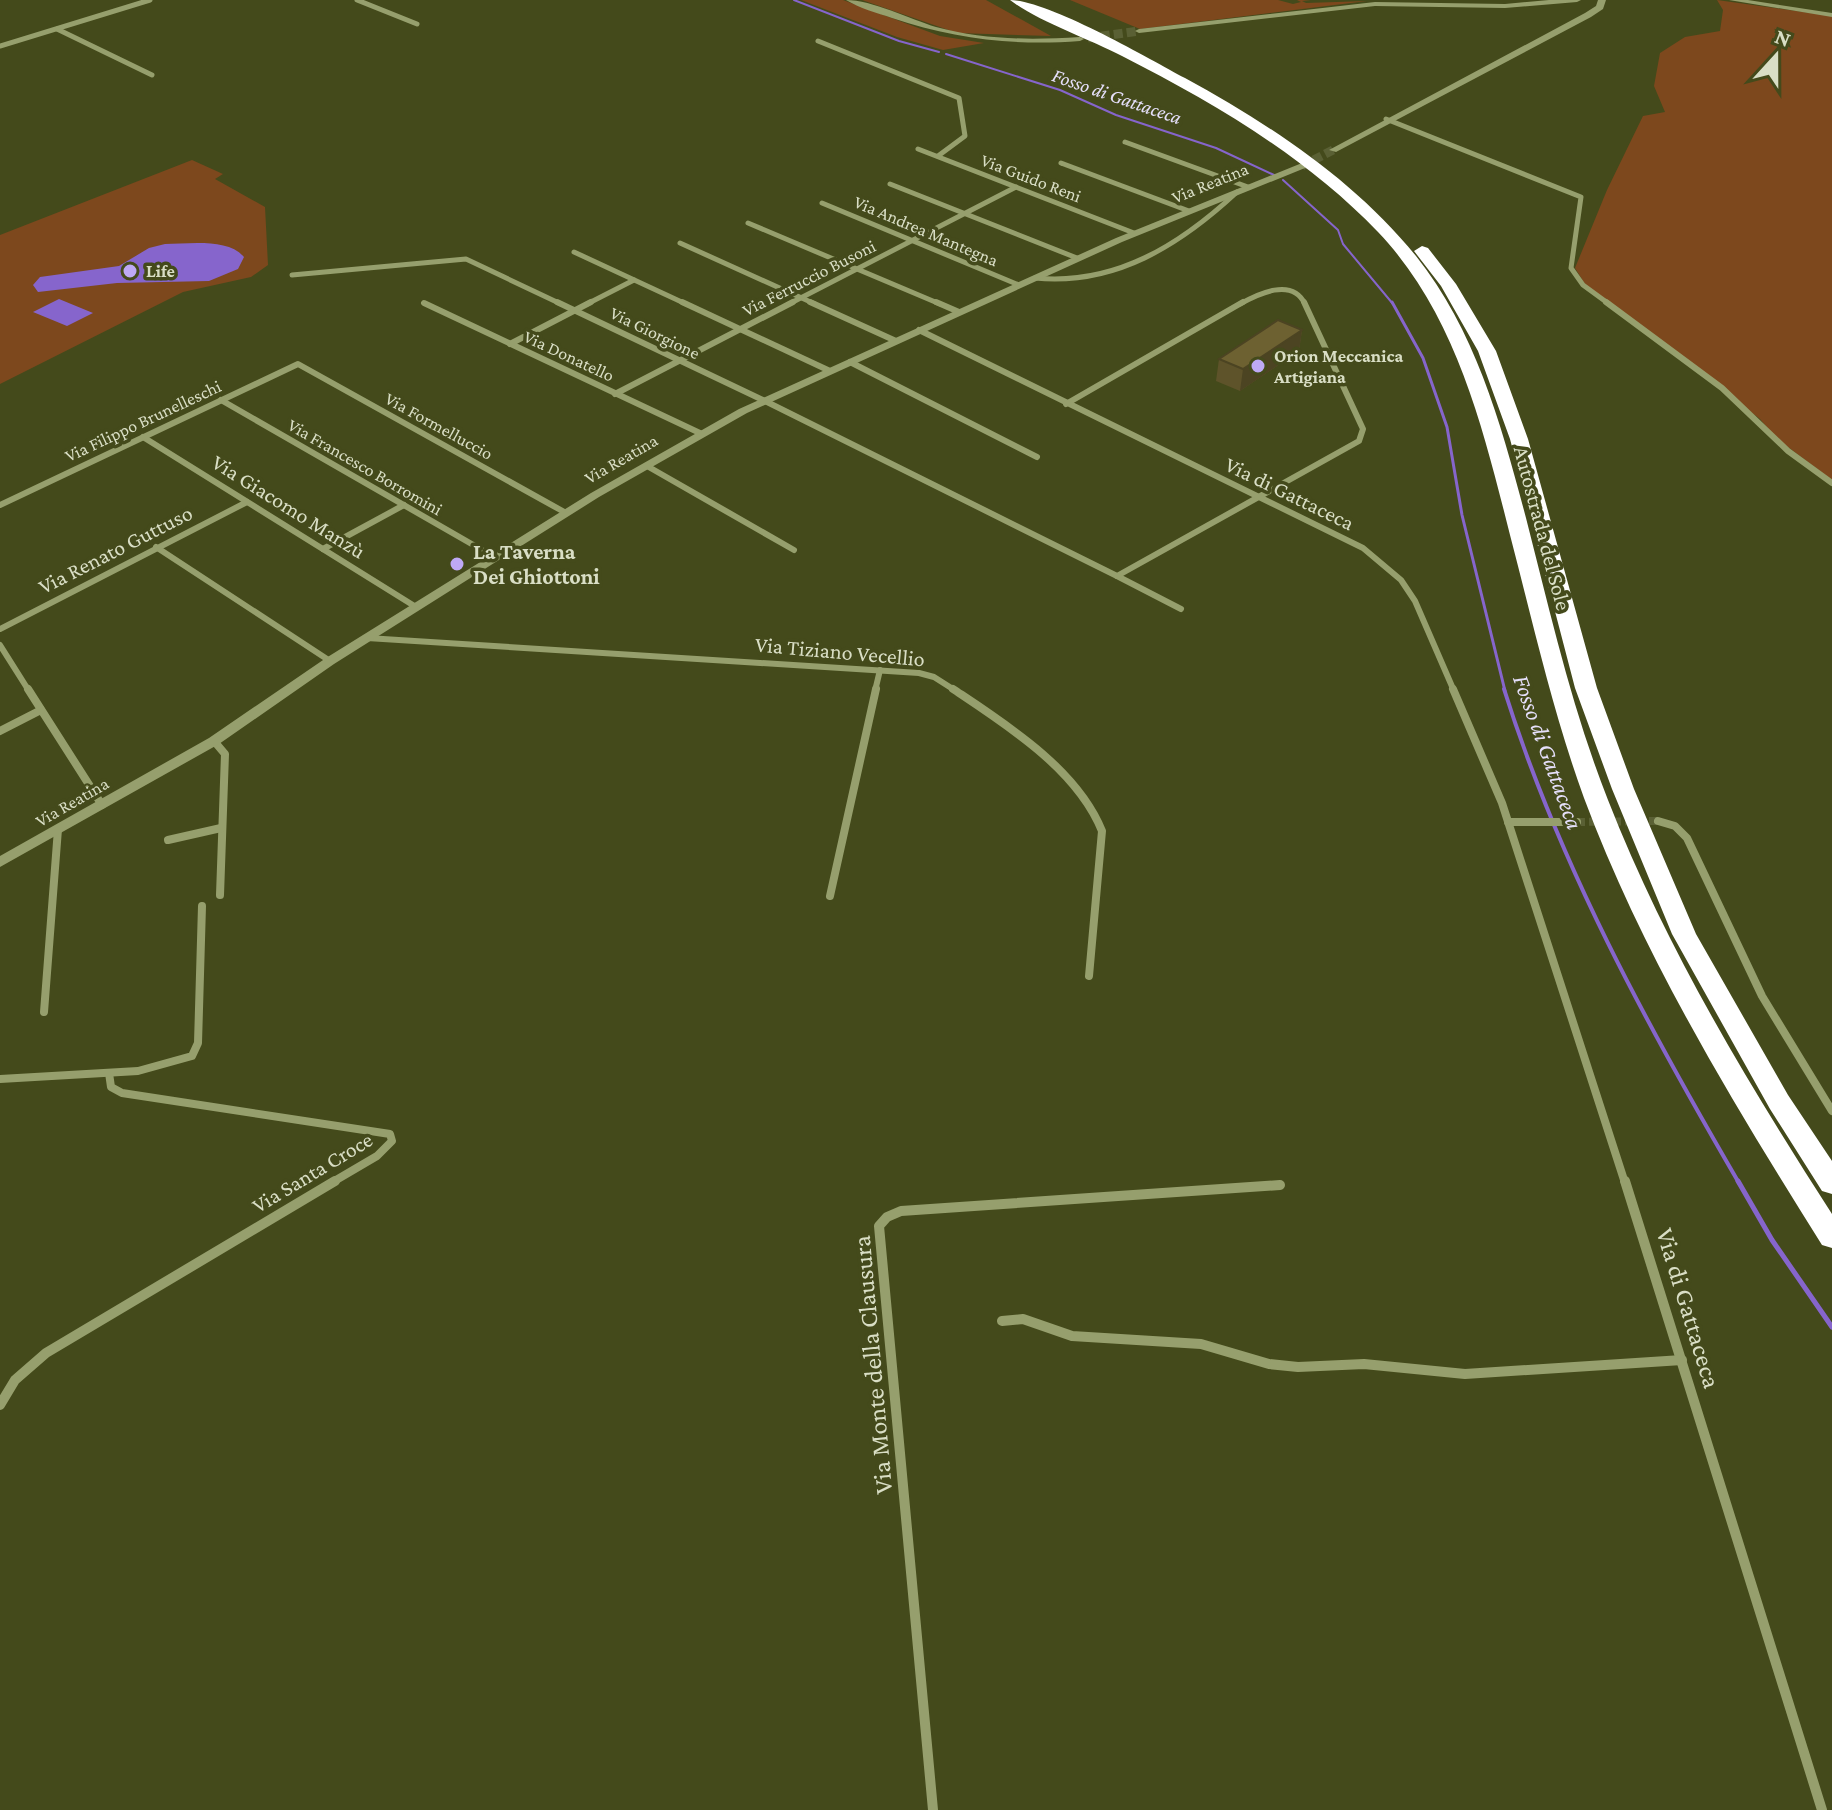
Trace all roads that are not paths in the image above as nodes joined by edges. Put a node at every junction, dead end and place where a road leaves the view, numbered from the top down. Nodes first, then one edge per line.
1 (150, 0) edge
2 (357, 0) edge
3 (850, 0) edge
4 (1017, 0) edge
5 (1037, 0) edge
6 (1577, 0) edge
7 (1602, 0) edge
8 (1733, 0) edge
9 (1832, 15) edge
10 (417, 24) dead end
11 (56, 29) junction
12 (1139, 31) tunnel mouth
13 (1080, 39) tunnel mouth
14 (818, 41) dead end
15 (0, 46) edge
16 (152, 75) dead end
17 (1386, 119) junction
18 (1125, 142) dead end
19 (918, 149) dead end
20 (1333, 150) tunnel mouth
21 (938, 156) junction
22 (1061, 163) dead end
23 (1302, 166) tunnel mouth
24 (890, 184) dead end
25 (1016, 187) junction
26 (1243, 189) junction
27 (822, 203) dead end
28 (1189, 211) junction
29 (965, 214) junction
30 (748, 223) dead end
31 (1134, 233) junction
32 (913, 240) junction
33 (680, 243) dead end
34 (574, 252) dead end
35 (1077, 258) junction
36 (857, 269) junction
37 (292, 275) dead end
38 (1034, 278) junction
39 (634, 280) junction
40 (1019, 285) junction
41 (801, 298) junction
42 (424, 303) dead end
43 (575, 310) junction
44 (959, 312) junction
45 (740, 329) junction
46 (919, 330) junction
47 (896, 341) junction
48 (510, 344) junction
49 (680, 360) junction
50 (850, 362) junction
51 (298, 364) joint
52 (830, 371) junction
53 (615, 394) junction
54 (221, 400) junction
55 (765, 401) junction
56 (1066, 404) junction
57 (702, 434) junction
58 (143, 437) junction
59 (1037, 457) dead end
60 (647, 466) junction
61 (1832, 483) edge
62 (1259, 498) junction
63 (247, 502) junction
64 (0, 505) edge
65 (404, 505) junction
66 (566, 513) junction
67 (156, 547) junction
68 (323, 549) junction
69 (794, 550) dead end
70 (496, 558) junction
71 (1117, 576) junction
72 (416, 607) junction
73 (1181, 609) dead end
74 (0, 629) edge
75 (367, 638) junction
76 (0, 645) edge
77 (330, 661) junction
78 (880, 670) junction
79 (41, 710) junction
80 (0, 731) edge
81 (214, 741) junction
82 (102, 805) junction
83 (1658, 821) tunnel mouth
84 (1508, 822) junction
85 (1577, 822) tunnel mouth
86 (221, 828) junction
87 (58, 829) junction
88 (168, 840) dead end
89 (0, 862) edge
90 (220, 895) dead end
91 (830, 896) dead end
92 (202, 906) dead end
93 (1089, 976) dead end
94 (44, 1012) dead end
95 (109, 1073) junction
96 (0, 1079) edge
97 (1832, 1111) edge
98 (1832, 1183) edge
99 (1280, 1185) dead end
100 (1832, 1237) edge
101 (1002, 1321) dead end
102 (1682, 1360) junction
103 (0, 1405) edge
104 (933, 1810) edge
105 (1822, 1810) edge

1 - 11 street
2 - 10 street
3 - 13 street
4 - 100 highway, Autostrada del Sole
5 - 98 highway, Autostrada del Sole
6 - 12 street
7 - 17 street
8 - 9 street
11 - 15 street
11 - 16 street
14 - 21 street
17 - 20 street
17 - 61 street
18 - 26 street
19 - 21 street, Via Guido Reni
21 - 25 street, Via Guido Reni
22 - 28 street
23 - 26 street, Via Reatina
24 - 29 street
25 - 29 street, Via Ferruccio Busoni
25 - 31 street, Via Guido Reni
26 - 28 street, Via Reatina
26 - 38 street
27 - 32 street, Via Andrea Mantegna
28 - 31 street, Via Reatina
29 - 32 street, Via Ferruccio Busoni
29 - 35 street
30 - 36 street
31 - 35 street, Via Reatina
32 - 36 street, Via Ferruccio Busoni
32 - 40 street, Via Andrea Mantegna
33 - 41 street
34 - 39 street
35 - 38 street, Via Reatina
36 - 41 street, Via Ferruccio Busoni
36 - 44 street
37 - 43 street, Via Giorgione
38 - 40 street, Via Reatina
39 - 43 street
39 - 45 street
40 - 44 street, Via Reatina
41 - 45 street, Via Ferruccio Busoni
41 - 47 street
42 - 48 street, Via Donatello
43 - 48 street
43 - 49 street, Via Giorgione
44 - 46 street, Via Reatina
45 - 49 street, Via Ferruccio Busoni
45 - 52 street
46 - 47 street, Via Reatina
46 - 56 street, Via di Gattaceca
47 - 50 street, Via Reatina
48 - 53 street, Via Donatello
49 - 53 street, Via Ferruccio Busoni
49 - 55 street, Via Giorgione
50 - 52 street, Via Reatina
50 - 59 street
51 - 54 street, Via Filippo Brunelleschi
51 - 66 street, Via Formelluccio
52 - 55 street, Via Reatina
53 - 57 street, Via Donatello
54 - 58 street, Via Filippo Brunelleschi
54 - 65 street, Via Francesco Borromini
55 - 57 street, Via Reatina
55 - 71 street, Via Giorgione
56 - 62 street, Via di Gattaceca
56 - 62 street
57 - 60 street, Via Reatina
58 - 63 street, Via Giacomo Manzù
58 - 64 street, Via Filippo Brunelleschi
60 - 66 street, Via Reatina
60 - 69 street
62 - 71 street
62 - 84 street, Via di Gattaceca
63 - 67 street, Via Renato Guttuso
63 - 68 street, Via Giacomo Manzù
65 - 68 street
65 - 70 street, Via Francesco Borromini
66 - 70 street, Via Reatina
67 - 74 street, Via Renato Guttuso
67 - 77 street
68 - 72 street, Via Giacomo Manzù
70 - 72 street, Via Reatina
71 - 73 street, Via Giorgione
72 - 75 street, Via Reatina
75 - 77 street, Via Reatina
75 - 78 street, Via Tiziano Vecellio
76 - 79 street
77 - 81 street, Via Reatina
78 - 91 street
78 - 93 street, Via Tiziano Vecellio
79 - 80 street
79 - 82 street
81 - 82 street, Via Reatina
81 - 86 street
82 - 87 street, Via Reatina
83 - 97 street
84 - 85 street
84 - 102 street, Via di Gattaceca
86 - 88 street
86 - 90 street
87 - 89 street, Via Reatina
87 - 94 street
92 - 95 street
95 - 96 street
95 - 103 street, Via Santa Croce
99 - 104 street, Via Monte della Clausura
101 - 102 street
102 - 105 street, Via di Gattaceca

